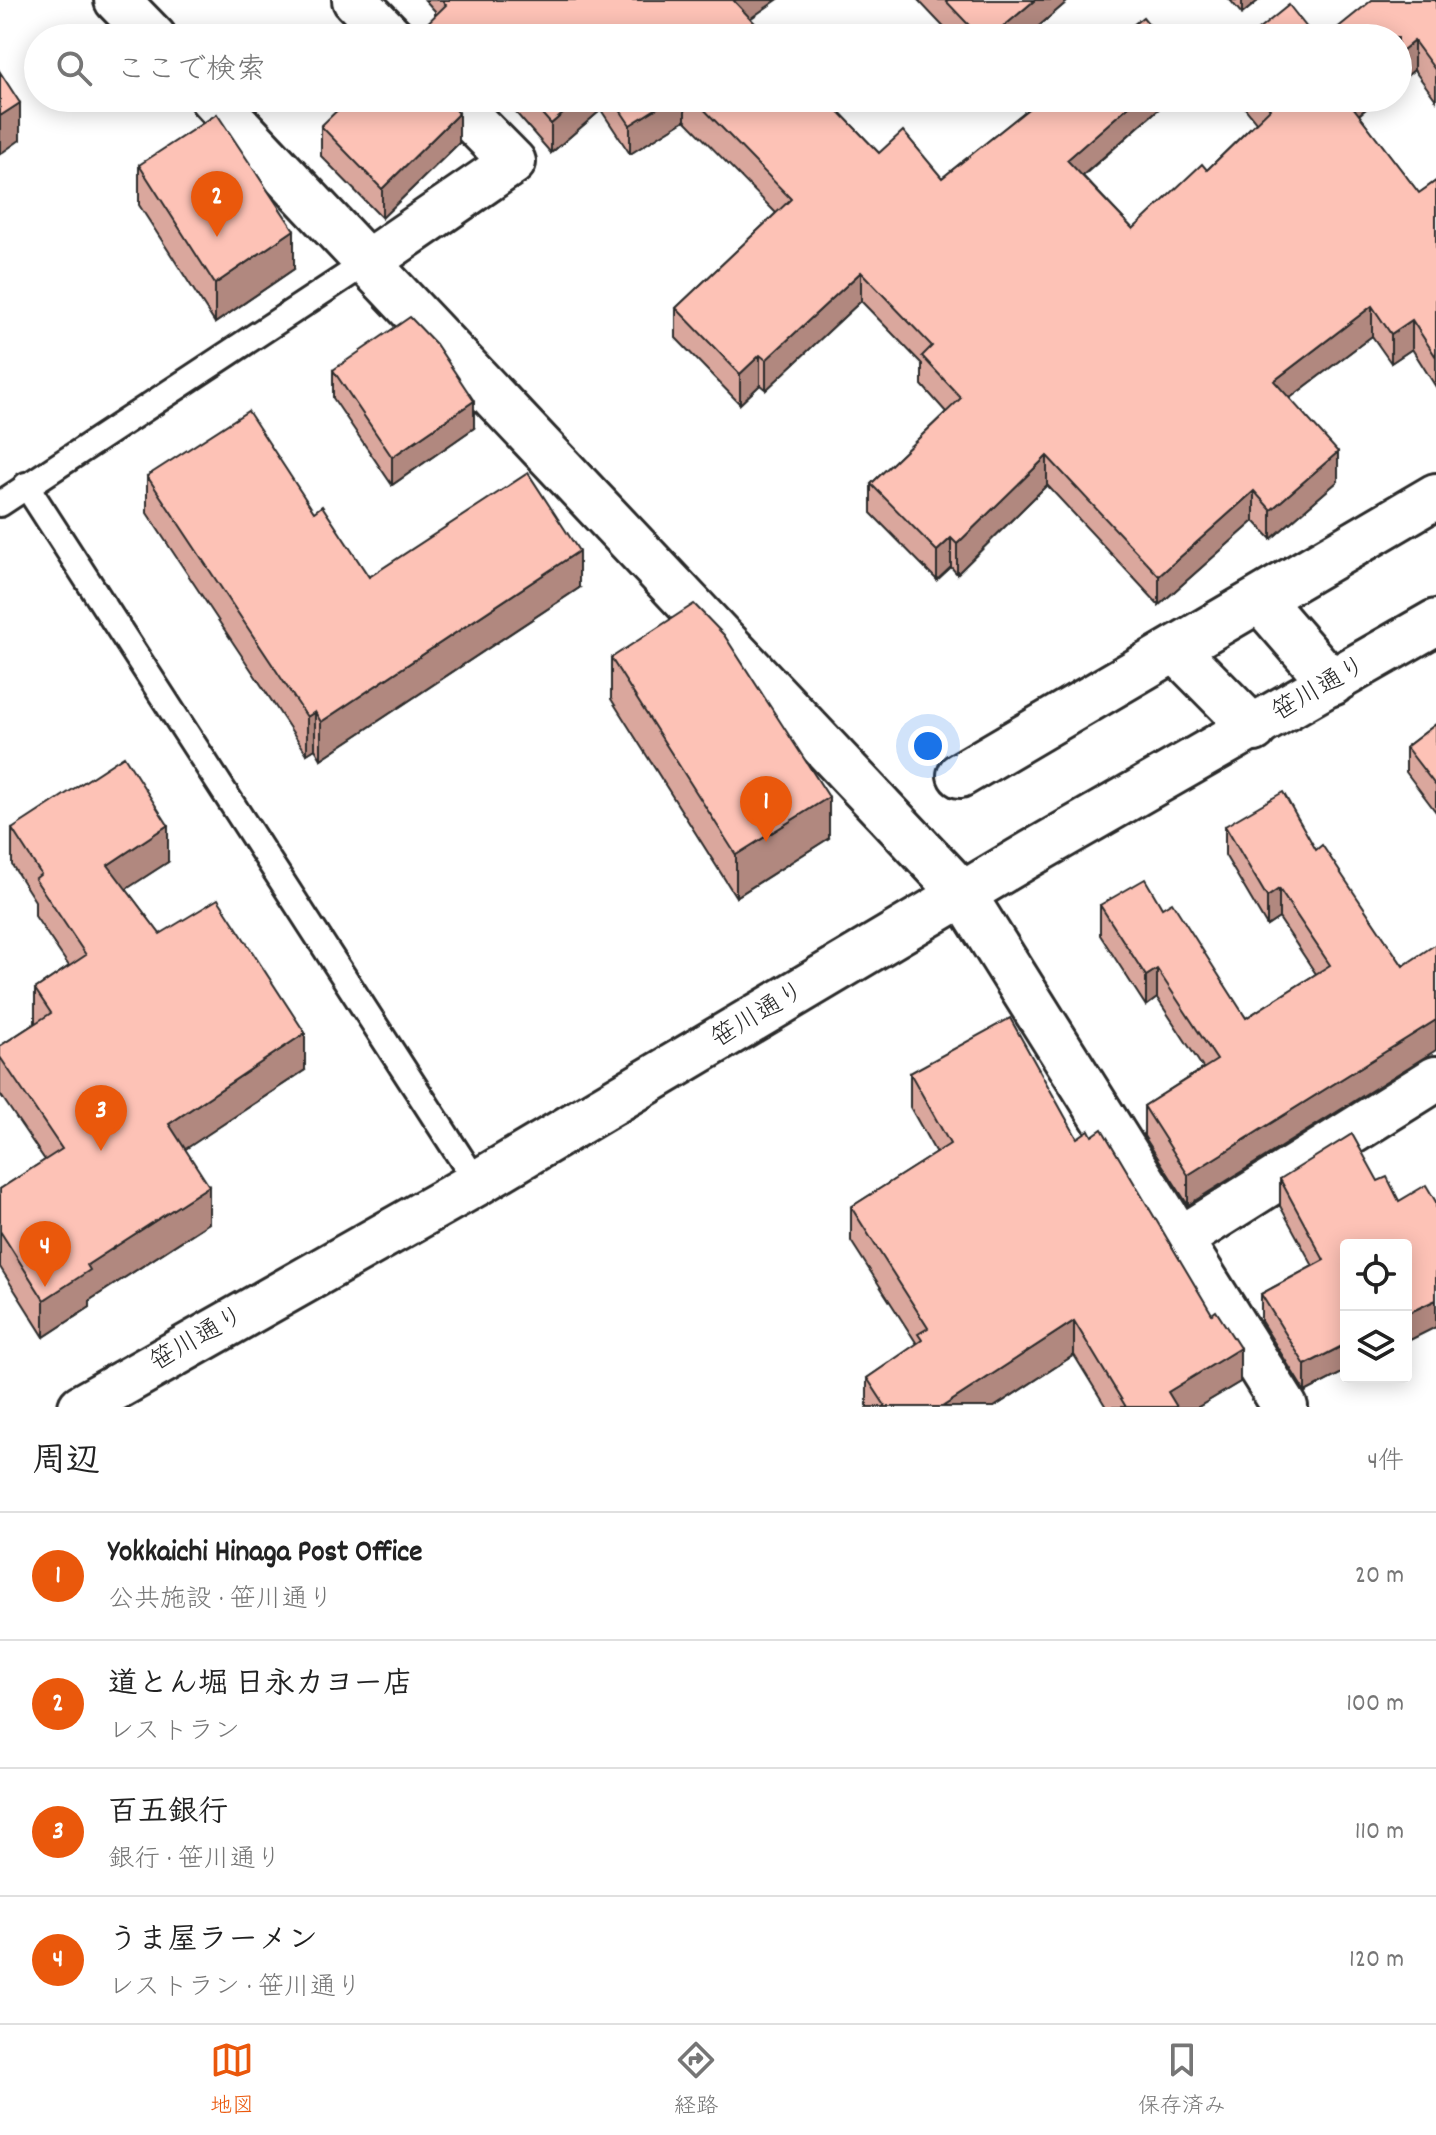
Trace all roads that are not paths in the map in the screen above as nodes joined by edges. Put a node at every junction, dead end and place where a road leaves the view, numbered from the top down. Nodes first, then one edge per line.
1 (117, 0) edge
2 (355, 0) edge
3 (140, 24) edge
4 (378, 24) edge
5 (225, 112) edge
6 (464, 112) edge
7 (369, 261) junction
8 (26, 485) junction
9 (1436, 496) edge
10 (0, 504) edge
11 (1260, 600) junction
12 (1436, 622) edge
13 (1176, 650) junction
14 (1332, 683) junction
15 (1254, 729) junction
16 (960, 775) dead end
17 (963, 894) junction
18 (1436, 1079) edge
19 (477, 1183) junction
20 (1179, 1240) junction
21 (81, 1407) edge
22 (1285, 1407) edge

1 - 3 street
2 - 4 street
5 - 7 street
6 - 7 street
7 - 8 lane
7 - 17 street
8 - 10 lane
8 - 19 lane
9 - 11 street
11 - 13 street
11 - 14 street
12 - 14 street, 笹川通り
13 - 15 street
13 - 16 street
14 - 15 street, 笹川通り
15 - 17 street, 笹川通り
17 - 19 street, 笹川通り
17 - 20 street
18 - 20 street
19 - 21 street, 笹川通り
20 - 22 street

